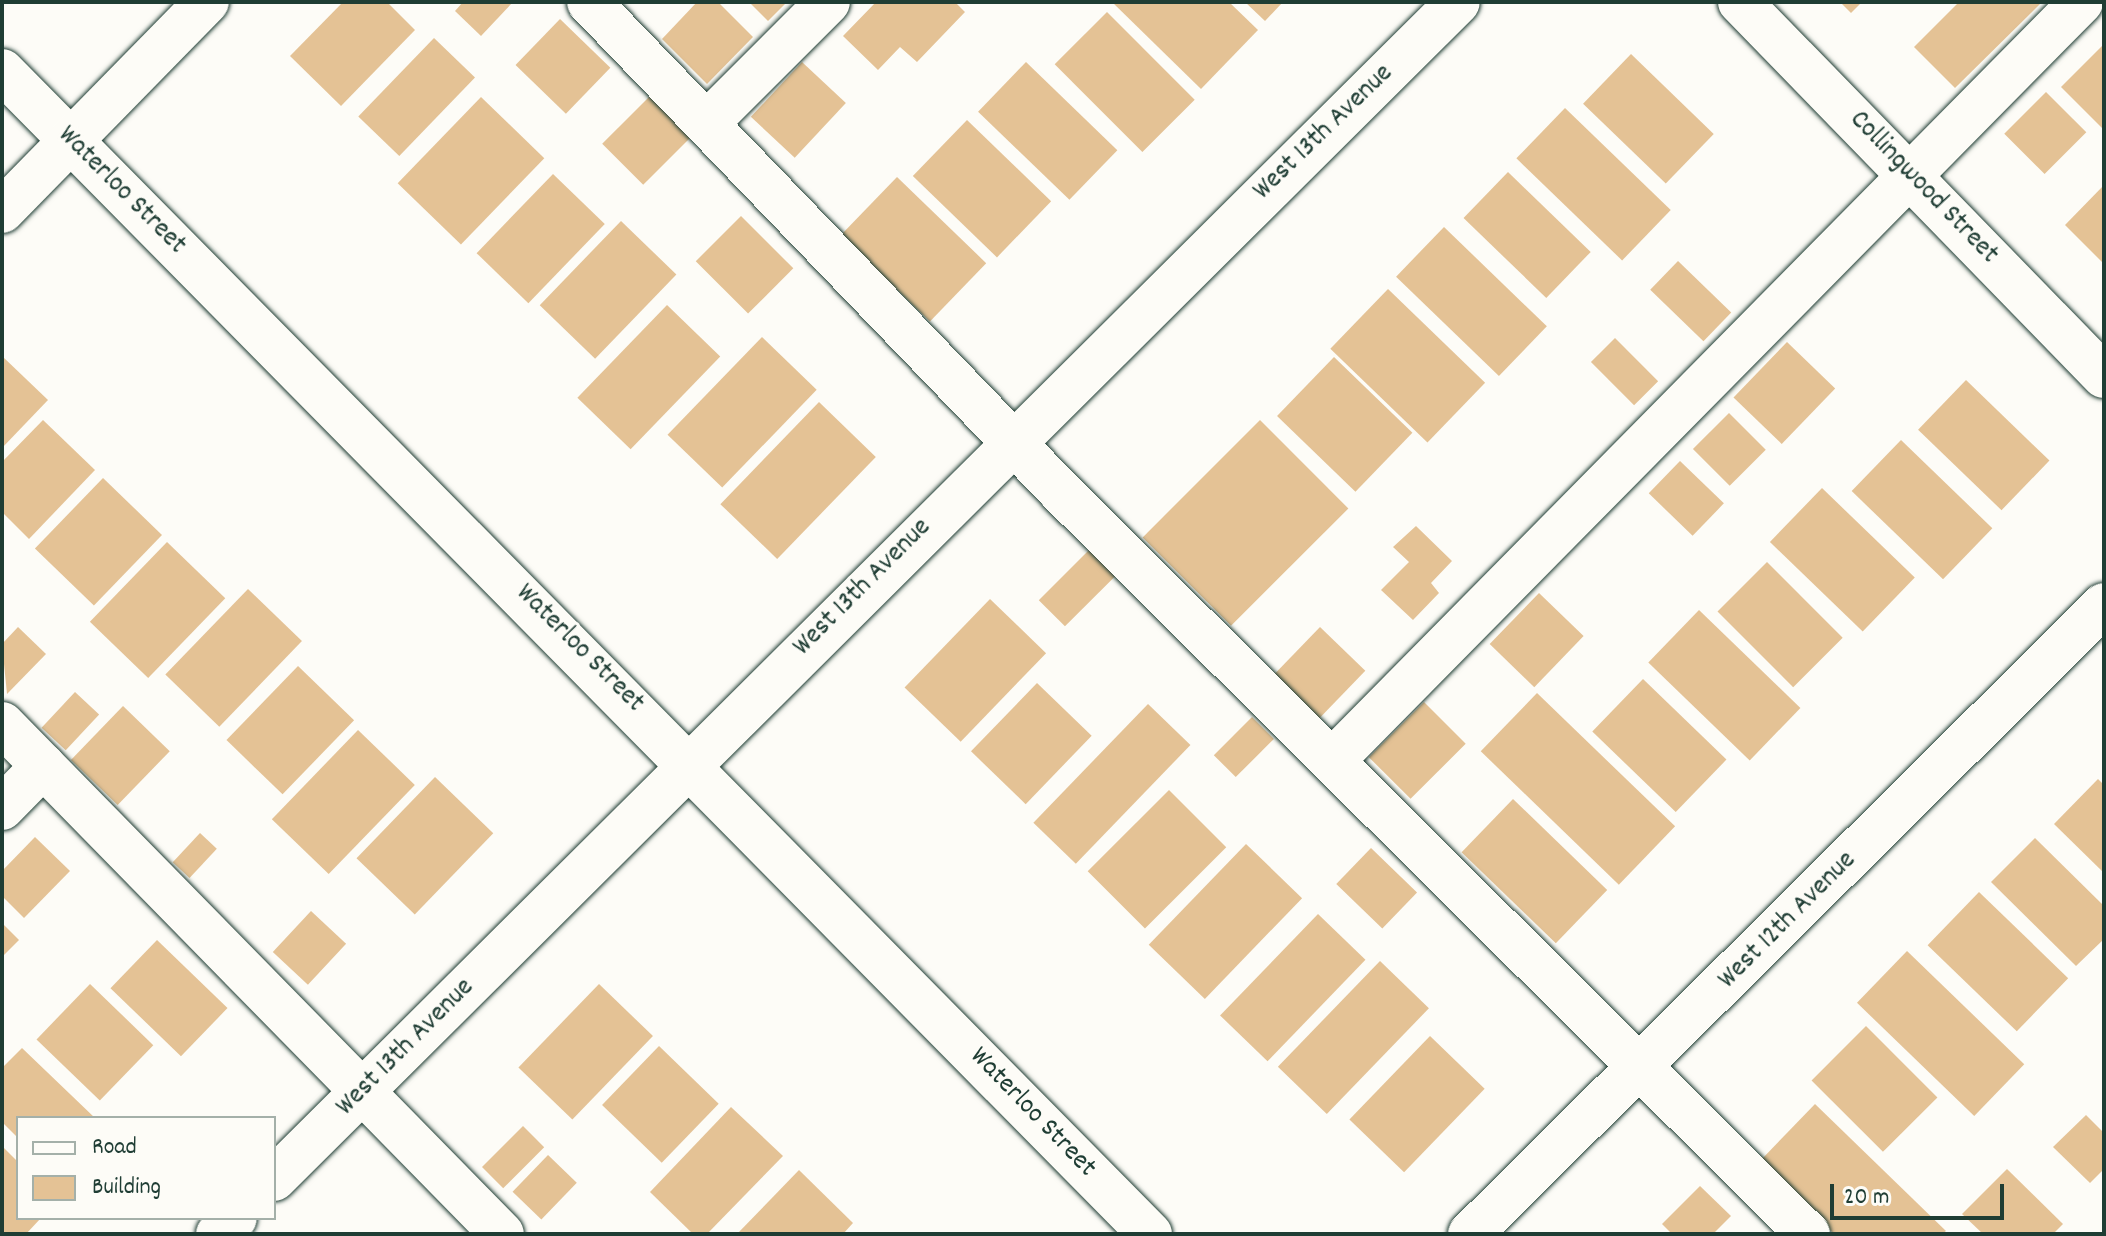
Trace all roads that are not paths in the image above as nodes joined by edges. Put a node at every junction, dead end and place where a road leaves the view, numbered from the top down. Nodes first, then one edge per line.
1 (207, 2) edge
2 (589, 2) edge
3 (828, 2) edge
4 (1458, 2) edge
5 (1740, 2) edge
6 (2081, 2) edge
7 (2, 71) edge
8 (707, 123) junction
9 (72, 140) junction
10 (1909, 173) junction
11 (2, 211) edge
12 (2104, 376) edge
13 (1011, 440) junction
14 (2104, 605) edge
15 (2, 724) edge
16 (1333, 760) junction
17 (690, 761) junction
18 (43, 766) junction
19 (2, 808) edge
20 (1643, 1065) junction
21 (363, 1092) junction
22 (276, 1177) edge
23 (233, 1220) edge
24 (218, 1234) edge
25 (502, 1234) edge
26 (1150, 1234) edge
27 (1470, 1234) edge
28 (1808, 1234) edge

1 - 9 street
2 - 8 street
3 - 8 street
4 - 13 street, West 13th Avenue
5 - 10 street, Collingwood Street
6 - 10 street
7 - 9 street, Waterloo Street
8 - 13 street
9 - 11 street
9 - 17 street, Waterloo Street
10 - 12 street, Collingwood Street
10 - 16 street
13 - 16 street
13 - 17 street, West 13th Avenue
14 - 20 street, West 12th Avenue
15 - 18 street
16 - 20 street
17 - 21 street, West 13th Avenue
17 - 26 street, Waterloo Street
18 - 19 street
18 - 21 street
20 - 27 street, West 12th Avenue
20 - 28 street
21 - 22 street, West 13th Avenue
21 - 25 street
23 - 24 street

